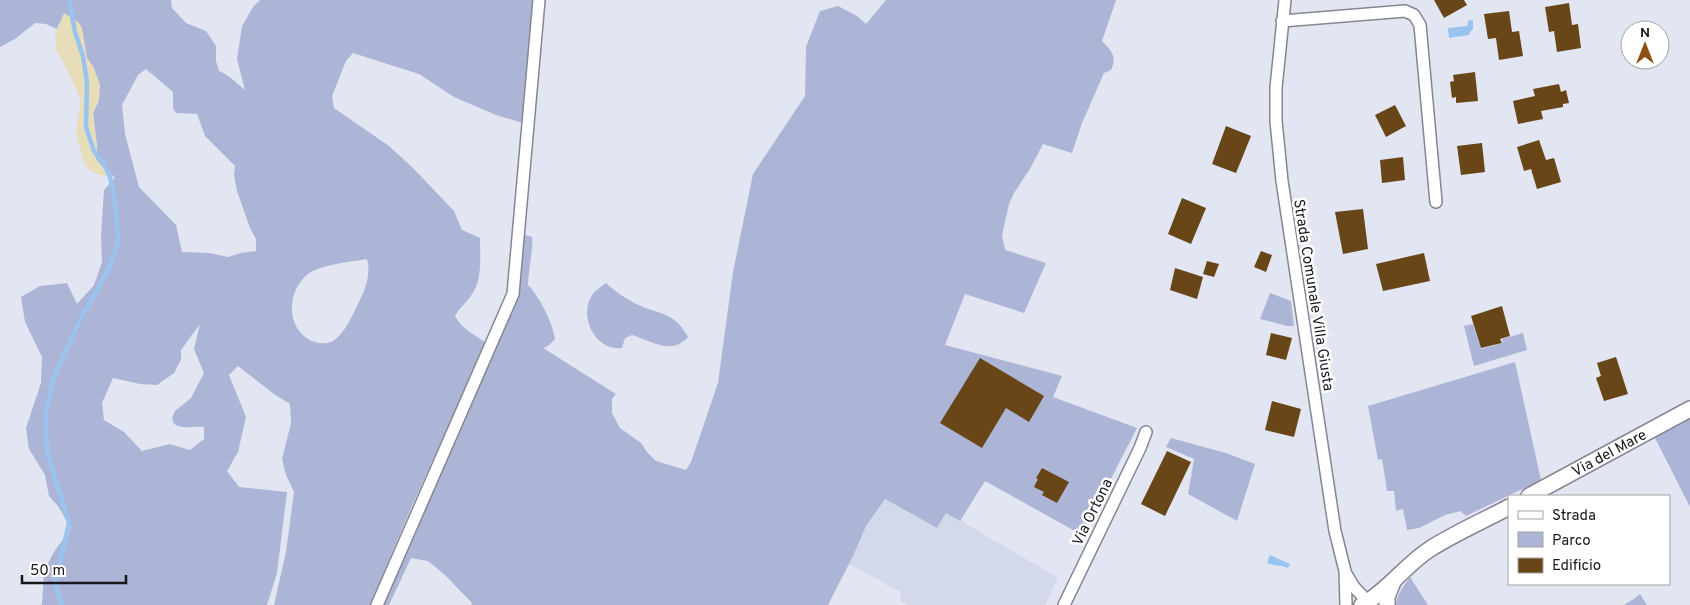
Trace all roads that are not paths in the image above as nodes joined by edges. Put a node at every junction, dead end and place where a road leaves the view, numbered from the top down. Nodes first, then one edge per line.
1 (539, 0) edge
2 (1285, 0) edge
3 (1282, 21) junction
4 (1436, 202) dead end
5 (1690, 409) edge
6 (1146, 432) dead end
7 (1531, 495) edge
8 (1508, 508) edge
9 (1345, 571) junction
10 (1394, 581) junction
11 (1367, 604) edge
12 (377, 605) edge
13 (1064, 605) edge
14 (1346, 605) edge
15 (1387, 605) edge

1 - 12 street
2 - 3 street, Strada Comunale Villa Giusta
3 - 4 street
3 - 9 street, Strada Comunale Villa Giusta
5 - 7 street, Via del Mare
6 - 13 street, Via Ortona
8 - 10 street
9 - 11 street
9 - 14 street
10 - 11 street
10 - 15 street

